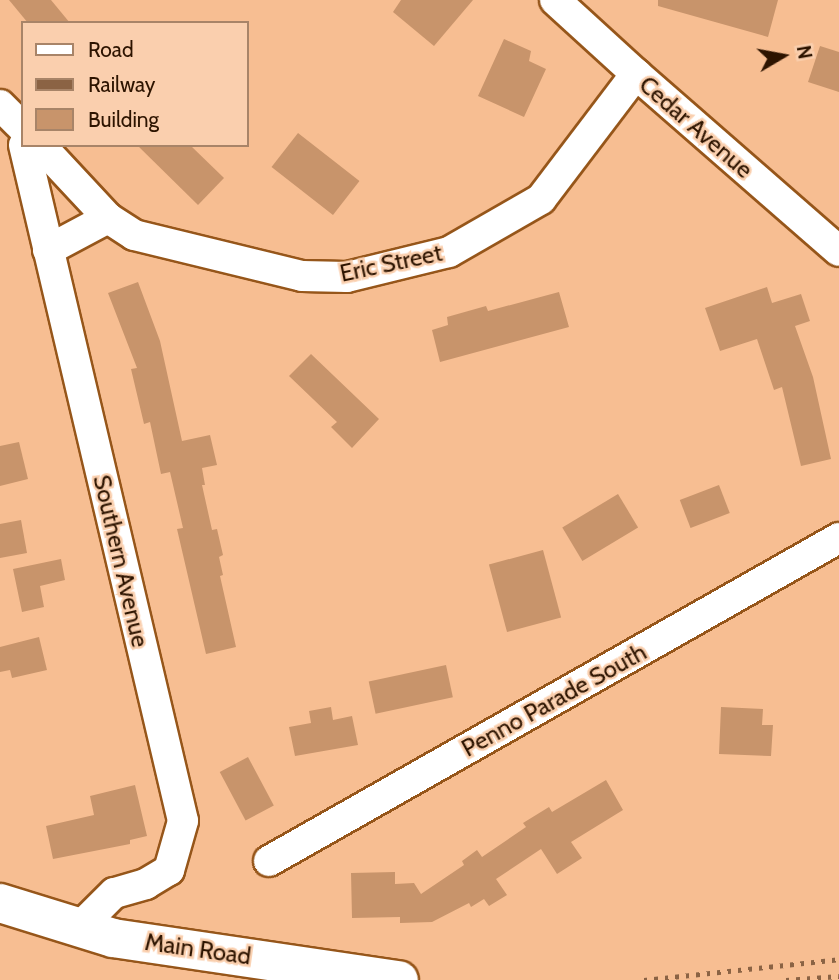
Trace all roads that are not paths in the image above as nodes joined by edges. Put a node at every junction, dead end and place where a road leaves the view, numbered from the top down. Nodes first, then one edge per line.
1 (555, 0) edge
2 (636, 75) junction
3 (25, 147) edge
4 (38, 147) edge
5 (108, 218) junction
6 (48, 250) junction
7 (839, 251) edge
8 (839, 538) edge
9 (269, 861) dead end
10 (0, 903) edge
11 (80, 927) junction
12 (399, 980) edge

1 - 2 street, Cedar Avenue
2 - 5 street, Eric Street
2 - 7 street, Cedar Avenue
3 - 6 street, Southern Avenue
4 - 5 street, Southern Avenue
5 - 6 street
6 - 11 street, Southern Avenue
8 - 9 street, Penno Parade South
10 - 11 main road, Main Road
11 - 12 main road, Main Road

